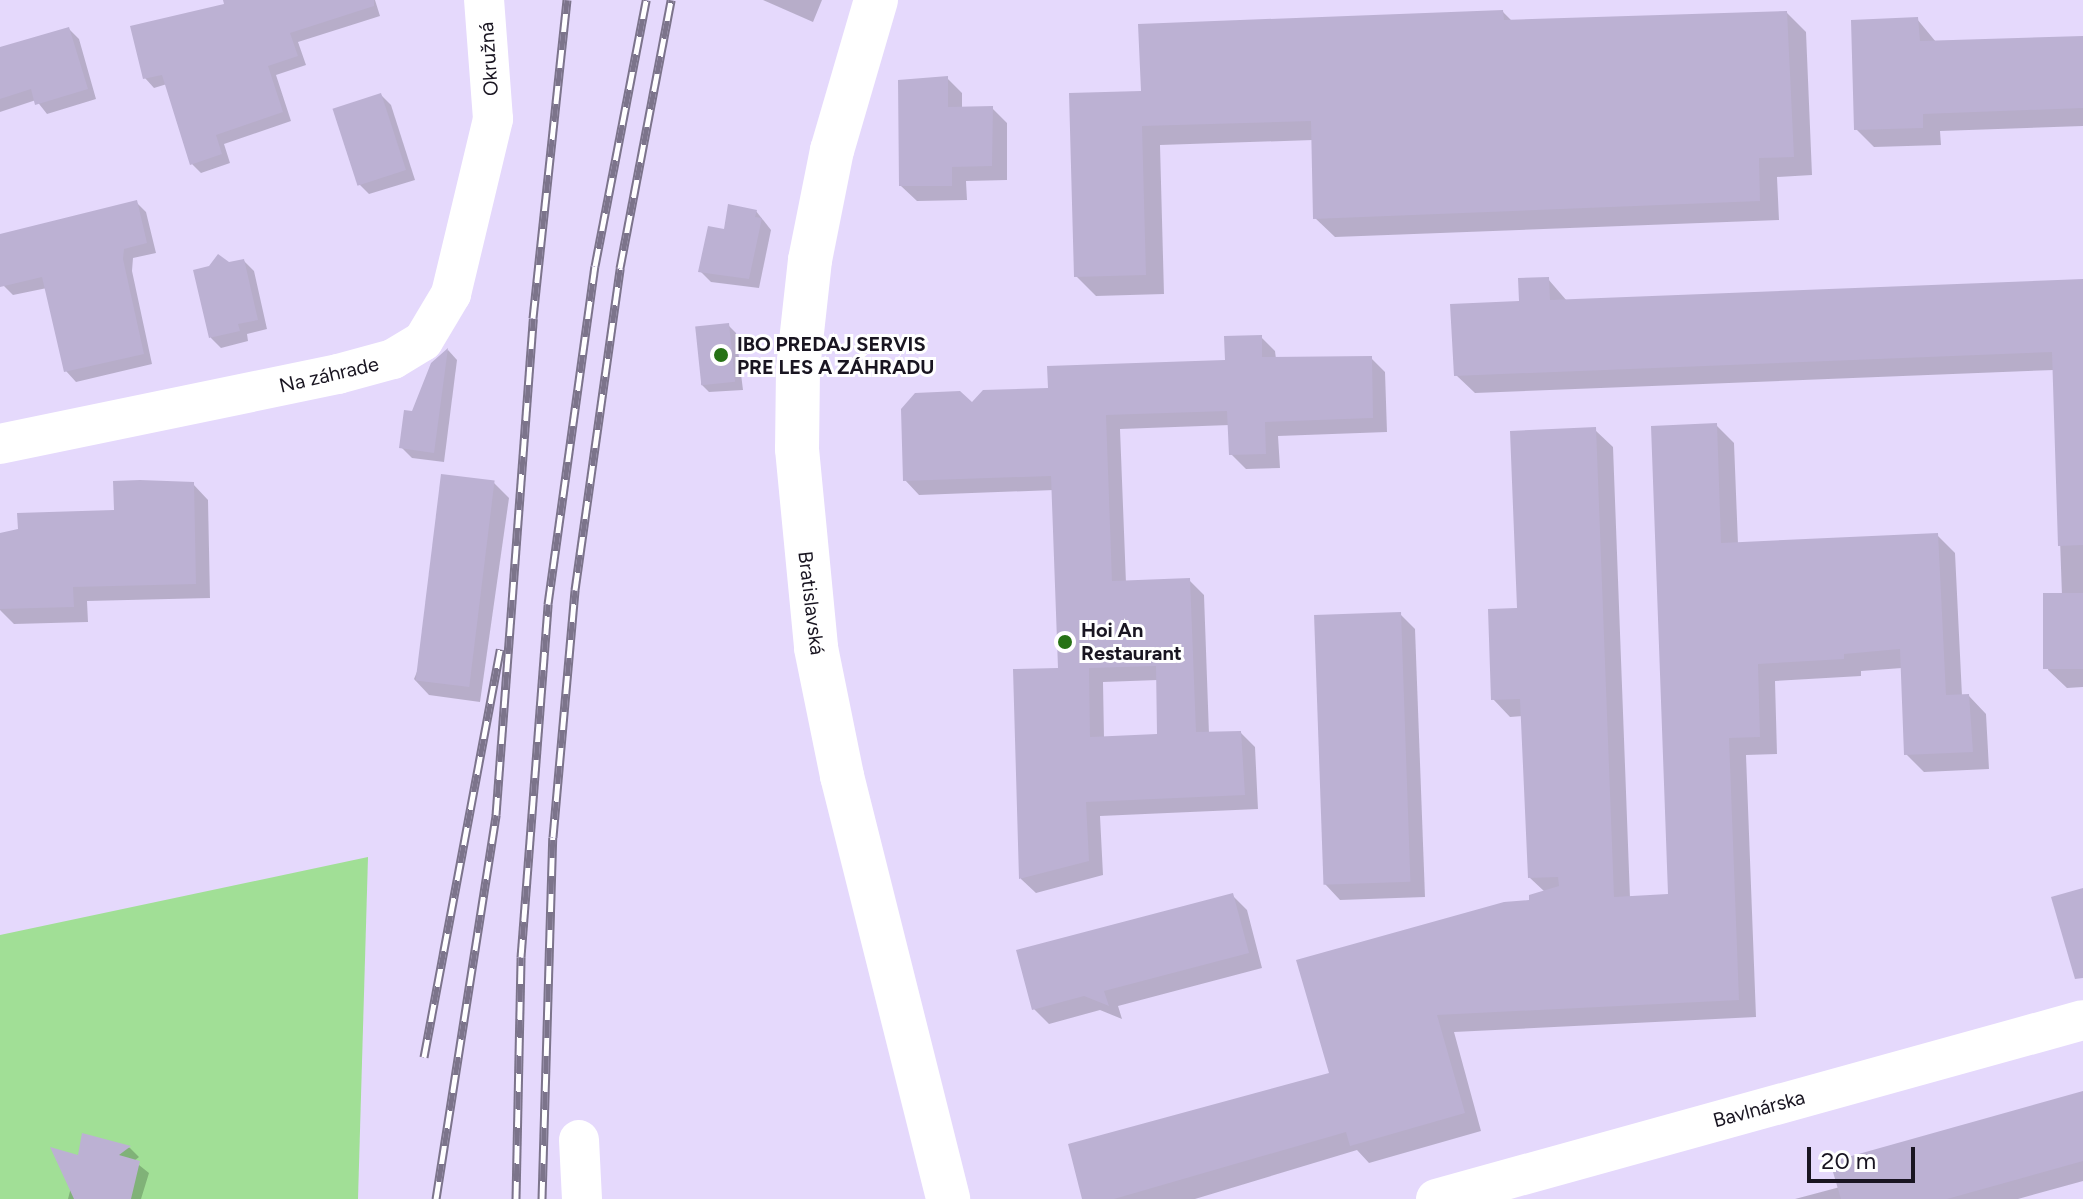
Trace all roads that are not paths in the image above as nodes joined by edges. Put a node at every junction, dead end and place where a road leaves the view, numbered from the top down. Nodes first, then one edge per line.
1 (484, 0) edge
2 (876, 0) edge
3 (493, 119) joint
4 (0, 444) edge
5 (2083, 1020) edge
6 (579, 1140) dead end
7 (582, 1199) edge
8 (948, 1199) edge
9 (1436, 1199) edge

1 - 3 street, Okružná
2 - 8 main road, Bratislavská
3 - 4 street, Na záhrade
5 - 9 street, Bavlnárska
6 - 7 street

